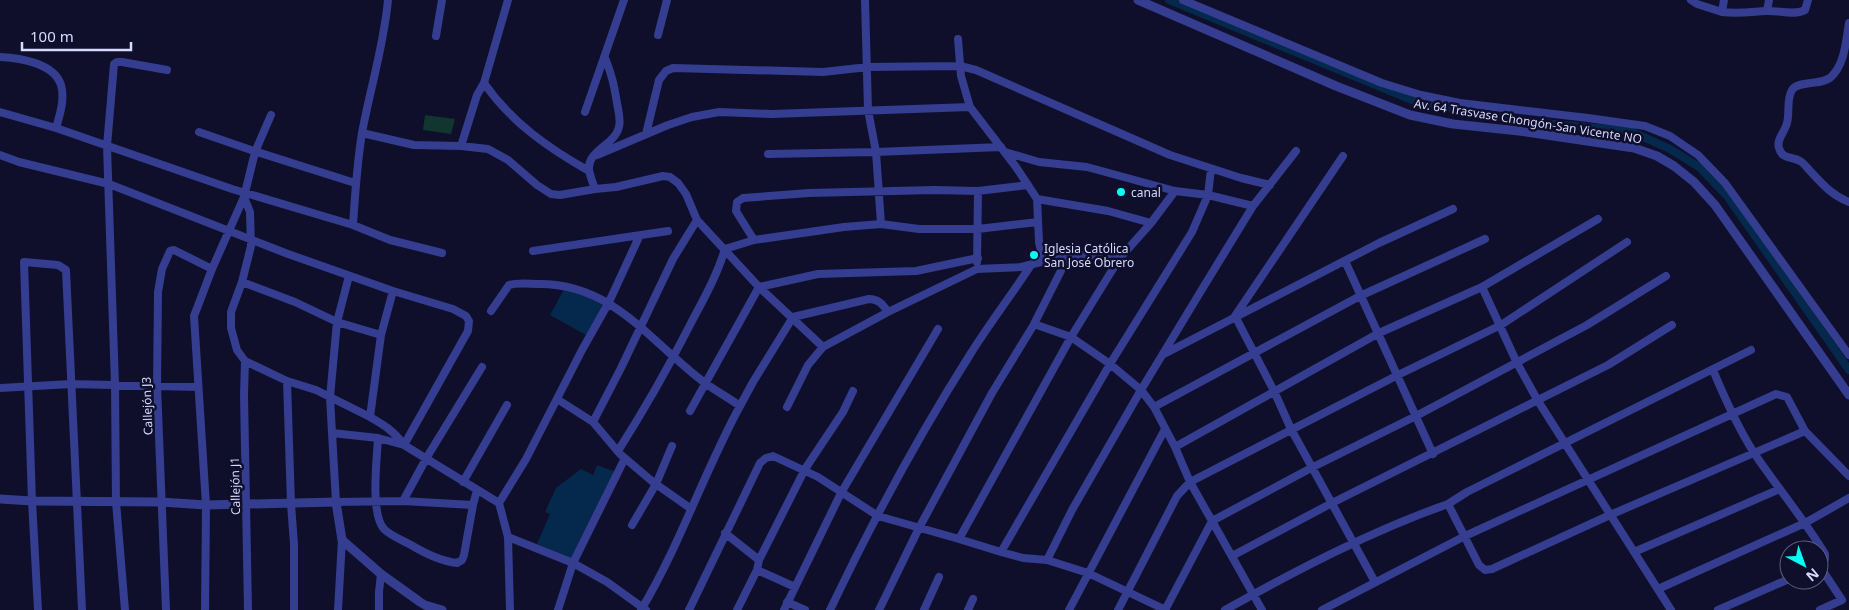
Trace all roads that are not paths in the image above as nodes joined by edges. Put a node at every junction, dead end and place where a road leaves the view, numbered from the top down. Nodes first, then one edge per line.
1 (388, 0) edge
2 (442, 0) edge
3 (508, 0) edge
4 (624, 0) edge
5 (667, 0) edge
6 (865, 0) edge
7 (1138, 0) edge
8 (1183, 0) edge
9 (1691, 0) edge
10 (1724, 0) edge
11 (1769, 0) edge
12 (1808, 0) edge
13 (1767, 11) junction
14 (1722, 12) junction
15 (1849, 23) edge
16 (658, 35) dead end
17 (436, 36) dead end
18 (958, 39) dead end
19 (0, 57) edge
20 (605, 58) junction
21 (960, 66) junction
22 (868, 67) junction
23 (167, 70) dead end
24 (484, 83) junction
25 (970, 107) junction
26 (868, 110) junction
27 (0, 112) edge
28 (585, 112) dead end
29 (271, 115) dead end
30 (56, 128) junction
31 (199, 132) dead end
32 (362, 133) junction
33 (646, 134) junction
34 (107, 146) junction
35 (461, 146) junction
36 (1003, 149) junction
37 (1296, 151) dead end
38 (255, 152) junction
39 (876, 152) junction
40 (768, 154) dead end
41 (0, 156) edge
42 (1343, 156) dead end
43 (592, 157) junction
44 (1211, 169) junction
45 (589, 171) junction
46 (355, 183) junction
47 (109, 184) junction
48 (1028, 185) junction
49 (1270, 185) junction
50 (595, 189) junction
51 (978, 191) junction
52 (1175, 191) junction
53 (880, 192) junction
54 (244, 195) junction
55 (1208, 195) junction
56 (1037, 199) junction
57 (1849, 202) edge
58 (1253, 206) junction
59 (1453, 209) dead end
60 (1598, 219) dead end
61 (698, 220) junction
62 (1038, 222) junction
63 (1151, 223) junction
64 (881, 224) junction
65 (353, 225) junction
66 (978, 229) junction
67 (228, 231) junction
68 (668, 232) dead end
69 (639, 236) junction
70 (251, 238) junction
71 (1485, 239) dead end
72 (754, 240) junction
73 (1627, 242) dead end
74 (725, 249) junction
75 (533, 251) dead end
76 (442, 252) dead end
77 (1069, 255) junction
78 (978, 258) junction
79 (1119, 259) junction
80 (1345, 261) junction
81 (1043, 262) junction
82 (1031, 265) junction
83 (212, 268) junction
84 (977, 269) junction
85 (349, 276) junction
86 (1666, 276) dead end
87 (242, 282) junction
88 (759, 287) junction
89 (1482, 287) junction
90 (393, 291) junction
91 (1360, 296) junction
92 (609, 302) junction
93 (491, 311) dead end
94 (888, 312) junction
95 (1235, 316) junction
96 (793, 318) junction
97 (337, 322) junction
98 (1034, 324) junction
99 (1501, 325) junction
100 (1672, 326) dead end
101 (641, 327) junction
102 (938, 329) dead end
103 (1379, 332) junction
104 (381, 335) junction
105 (1071, 337) junction
106 (823, 347) junction
107 (1751, 350) dead end
108 (1255, 353) junction
109 (1163, 354) junction
110 (1849, 355) edge
111 (674, 357) junction
112 (245, 361) junction
113 (1517, 363) junction
114 (1110, 364) junction
115 (482, 367) dead end
116 (1713, 370) junction
117 (1398, 375) junction
118 (287, 381) junction
119 (71, 384) junction
120 (706, 384) junction
121 (115, 385) junction
122 (28, 386) junction
123 (157, 386) junction
124 (198, 387) junction
125 (0, 388) edge
126 (1141, 390) junction
127 (853, 391) dead end
128 (1274, 391) junction
129 (1849, 395) edge
130 (330, 397) junction
131 (557, 399) junction
132 (1538, 401) junction
133 (507, 404) dead end
134 (740, 406) junction
135 (787, 407) dead end
136 (1154, 408) junction
137 (690, 411) dead end
138 (1731, 414) junction
139 (1416, 416) junction
140 (370, 417) junction
141 (593, 422) junction
142 (1164, 429) junction
143 (1291, 429) junction
144 (1805, 431) junction
145 (332, 433) junction
146 (378, 438) junction
147 (1566, 444) junction
148 (404, 445) junction
149 (672, 446) dead end
150 (1175, 447) junction
151 (618, 451) junction
152 (1755, 453) junction
153 (1434, 454) junction
154 (427, 457) junction
155 (625, 458) junction
156 (1313, 468) junction
157 (805, 470) junction
158 (1849, 476) edge
159 (1588, 479) junction
160 (463, 482) junction
161 (1190, 482) junction
162 (656, 484) junction
163 (1780, 489) junction
164 (477, 490) junction
165 (842, 492) junction
166 (1849, 498) edge
167 (0, 499) edge
168 (32, 501) junction
169 (77, 501) junction
170 (403, 501) junction
171 (116, 502) junction
172 (161, 502) junction
173 (336, 502) junction
174 (376, 503) junction
175 (499, 503) junction
176 (1332, 503) junction
177 (246, 504) junction
178 (291, 504) junction
179 (472, 504) junction
180 (1448, 504) junction
181 (206, 505) junction
182 (690, 508) junction
183 (1610, 515) junction
184 (878, 516) junction
185 (1212, 521) junction
186 (1805, 523) junction
187 (632, 525) dead end
188 (919, 528) junction
189 (725, 533) junction
190 (1466, 536) junction
191 (508, 537) junction
192 (959, 539) junction
193 (342, 540) junction
194 (1816, 540) edge
195 (1354, 543) junction
196 (1001, 552) junction
197 (1634, 552) junction
198 (1232, 556) junction
199 (759, 560) junction
200 (1047, 560) junction
201 (573, 563) junction
202 (757, 570) junction
203 (1088, 573) junction
204 (381, 574) junction
205 (939, 577) dead end
206 (1829, 581) edge
207 (1374, 582) junction
208 (1779, 584) edge
209 (795, 587) junction
210 (1658, 589) junction
211 (1127, 592) junction
212 (1252, 594) junction
213 (1849, 595) edge
214 (973, 599) dead end
215 (1842, 600) junction
216 (785, 606) edge
217 (425, 608) edge
218 (643, 609) edge
219 (38, 610) edge
220 (82, 610) edge
221 (125, 610) edge
222 (166, 610) edge
223 (205, 610) edge
224 (248, 610) edge
225 (294, 610) edge
226 (338, 610) edge
227 (379, 610) edge
228 (442, 610) edge
229 (510, 610) edge
230 (558, 610) edge
231 (689, 610) edge
232 (737, 610) edge
233 (805, 610) edge
234 (830, 610) edge
235 (879, 610) edge
236 (924, 610) edge
237 (968, 610) edge
238 (1070, 610) edge
239 (1118, 610) edge
240 (1166, 610) edge
241 (1227, 610) edge
242 (1262, 610) edge
243 (1322, 610) edge
244 (1671, 610) edge
245 (1718, 610) edge
246 (1820, 610) edge

1 - 32 street
2 - 17 street
3 - 24 street
4 - 20 street
5 - 16 street
6 - 22 street
7 - 129 street, Av. 64 Trasvase Chongón-San Vicente NO
8 - 110 street
9 - 14 street
10 - 14 street
11 - 13 street
12 - 13 street
13 - 14 street
15 - 57 street
18 - 21 street
19 - 30 street
20 - 28 street
20 - 43 street
21 - 22 street
21 - 25 street
21 - 44 street
22 - 26 street
22 - 33 street
23 - 34 street
24 - 35 street
24 - 45 street
25 - 26 street
25 - 36 street
26 - 33 street
26 - 39 street
27 - 30 street
29 - 38 street
30 - 34 street
31 - 38 street
32 - 35 street
32 - 46 street
33 - 43 street
34 - 47 street
34 - 54 street
35 - 50 street
36 - 39 street
36 - 48 street
36 - 52 street
37 - 49 street
38 - 46 street
38 - 54 street
39 - 40 street
39 - 53 street
41 - 47 street
42 - 95 street
43 - 45 street
44 - 49 street
44 - 55 street
45 - 50 street
46 - 65 street
47 - 67 street
47 - 121 street
48 - 51 street
48 - 56 street
49 - 58 street
50 - 61 street
51 - 53 street
51 - 66 street
52 - 55 street
52 - 63 street
53 - 64 street
53 - 72 street
54 - 65 street
54 - 67 street
54 - 70 street
55 - 58 street
55 - 114 street
56 - 62 street
56 - 63 street
58 - 109 street
59 - 80 street
60 - 89 street
61 - 74 street
61 - 101 street
62 - 66 street
62 - 81 street
63 - 79 street
64 - 66 street
64 - 72 street
65 - 76 street
66 - 78 street
67 - 70 street
67 - 83 street
68 - 69 street
69 - 75 street
69 - 92 street
70 - 85 street
70 - 87 street
71 - 91 street
72 - 74 street
73 - 99 street
74 - 88 street
74 - 111 street
77 - 79 street
77 - 81 street
77 - 98 street
78 - 84 street
78 - 88 street
79 - 105 street
80 - 91 street
80 - 95 street
81 - 82 street
82 - 84 street
82 - 184 street
83 - 123 street, Callejón J3
83 - 124 street
84 - 94 street
85 - 90 street
85 - 97 street
86 - 113 street
87 - 97 street
87 - 112 street
88 - 96 street
88 - 120 street
89 - 99 street
89 - 103 street
90 - 104 street
90 - 148 street
91 - 103 street
91 - 108 street
92 - 93 street
92 - 101 street
92 - 131 street
94 - 96 street
94 - 106 street
95 - 108 street
95 - 109 street
96 - 106 street
96 - 134 street
97 - 104 street
97 - 130 street
98 - 105 street
98 - 188 street
99 - 113 street
99 - 117 street
100 - 132 street
101 - 111 street
101 - 141 street
102 - 165 street
103 - 117 street
103 - 128 street
104 - 140 street
105 - 114 street
105 - 192 street
106 - 135 street
107 - 116 street
108 - 128 street
108 - 136 street
109 - 126 street
111 - 120 street
111 - 151 street
112 - 118 street
112 - 177 street, Callejón J1
113 - 132 street
113 - 139 street
114 - 126 street
114 - 196 street
115 - 154 street
116 - 138 street
116 - 147 street
117 - 139 street
117 - 143 street
118 - 130 street
118 - 178 street
119 - 121 street
119 - 122 street
119 - 122 street
119 - 169 street
120 - 134 street
120 - 137 street
121 - 123 street
121 - 171 street
122 - 125 street
122 - 168 street
123 - 124 street
123 - 172 street, Callejón J3
124 - 181 street
126 - 136 street
126 - 200 street
127 - 157 street
128 - 143 street
128 - 150 street
130 - 140 street
130 - 145 street
131 - 141 street
131 - 175 street
132 - 147 street
132 - 153 street
133 - 160 street
134 - 182 street
136 - 142 street
138 - 144 street
138 - 152 street
138 - 159 street
139 - 153 street
139 - 156 street
140 - 148 street
141 - 151 street
142 - 150 street
142 - 203 street
143 - 156 street
143 - 161 street
144 - 152 street
144 - 158 street
145 - 146 street
145 - 173 street
146 - 148 street
146 - 174 street
147 - 159 street
147 - 180 street
148 - 154 street
149 - 162 street
150 - 161 street
151 - 155 street
152 - 163 street
152 - 183 street
153 - 176 street
154 - 160 street
154 - 170 street
155 - 162 street
155 - 201 street
156 - 176 street
156 - 185 street
157 - 165 street
157 - 189 street
157 - 199 street
159 - 183 street
159 - 190 street
160 - 164 street
161 - 185 street
161 - 211 street
162 - 182 street
162 - 187 street
163 - 186 street
163 - 197 street
164 - 175 street
164 - 179 street
165 - 184 street
165 - 209 street
166 - 186 street
167 - 168 street
168 - 169 street
168 - 219 street
169 - 171 street
169 - 220 street
170 - 174 street
170 - 179 street
171 - 172 street
171 - 221 street
172 - 181 street
172 - 222 street, Callejón J3
173 - 174 street
173 - 178 street
173 - 193 street
174 - 179 street
175 - 191 street
176 - 195 street
176 - 198 street
177 - 178 street
177 - 181 street
177 - 224 street, Callejón J1
178 - 225 street
180 - 190 street
180 - 195 street
181 - 223 street
182 - 218 street
183 - 190 street
183 - 197 street
184 - 188 street
184 - 234 street
185 - 198 street
185 - 240 street
186 - 194 street
186 - 210 street
188 - 192 street
188 - 235 street
189 - 199 street
189 - 231 street
190 - 207 street
191 - 201 street
191 - 229 street
192 - 196 street
193 - 204 street
193 - 226 street
195 - 207 street
195 - 212 street
196 - 200 street
197 - 210 street
198 - 212 street
199 - 202 street
200 - 203 street
201 - 218 street
201 - 230 street
202 - 209 street
202 - 232 street
203 - 211 street
203 - 238 street
204 - 217 street
204 - 227 street
205 - 236 street
206 - 215 street
207 - 243 street
208 - 245 street
209 - 216 street
210 - 244 street
211 - 239 street
211 - 240 street
212 - 241 street
212 - 242 street
213 - 215 street
214 - 237 street
215 - 246 street
216 - 233 street
217 - 228 street

